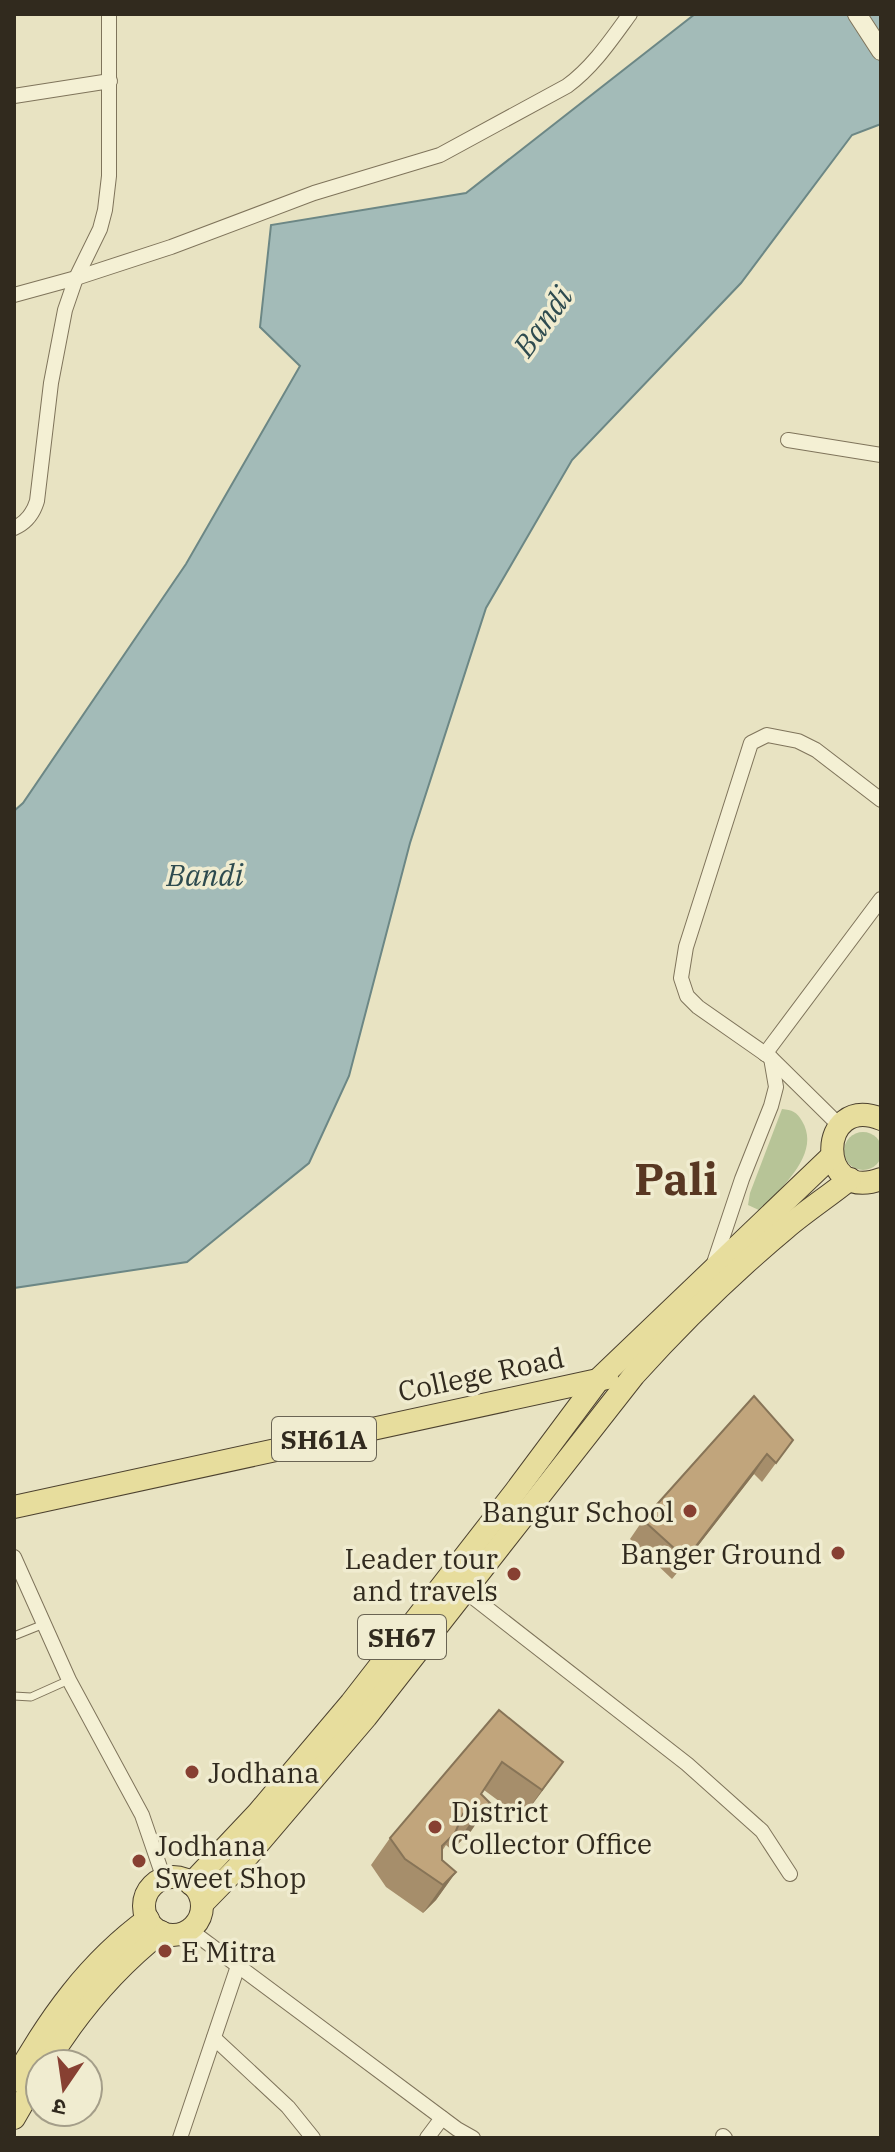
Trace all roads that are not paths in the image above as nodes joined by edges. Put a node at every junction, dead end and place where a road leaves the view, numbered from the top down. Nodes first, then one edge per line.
1 (109, 14) edge
2 (630, 14) edge
3 (857, 14) edge
4 (881, 51) edge
5 (110, 81) junction
6 (14, 96) edge
7 (76, 278) junction
8 (14, 295) edge
9 (788, 440) dead end
10 (881, 455) edge
11 (14, 528) edge
12 (881, 800) edge
13 (881, 899) edge
14 (768, 1056) junction
15 (881, 1119) edge
16 (840, 1126) junction
17 (832, 1156) junction
18 (850, 1179) junction
19 (881, 1179) edge
20 (712, 1270) junction
21 (634, 1375) junction
22 (600, 1378) junction
23 (14, 1507) edge
24 (14, 1557) edge
25 (465, 1591) junction
26 (44, 1624) junction
27 (14, 1636) edge
28 (69, 1680) junction
29 (14, 1696) edge
30 (790, 1874) dead end
31 (164, 1879) junction
32 (191, 1884) junction
33 (202, 1904) junction
34 (154, 1926) junction
35 (190, 1930) junction
36 (238, 1966) junction
37 (214, 2038) junction
38 (57, 2048) edge
39 (14, 2081) edge
40 (442, 2118) junction
41 (458, 2134) edge
42 (180, 2138) edge
43 (313, 2138) edge
44 (427, 2138) edge
45 (473, 2138) edge

1 - 5 street
2 - 7 street
3 - 4 street
5 - 6 street
5 - 7 street
7 - 8 street
7 - 11 street
9 - 10 street
12 - 14 street
13 - 14 street
14 - 16 street
14 - 20 street
15 - 16 main road
16 - 17 main road
17 - 18 main road
17 - 20 main road, SH67
18 - 19 main road
18 - 21 main road, SH67
20 - 22 main road, SH67
21 - 22 main road, College Road / SH61A
21 - 25 main road, SH67
22 - 23 main road, College Road / SH61A
22 - 32 main road, SH67
24 - 26 street
25 - 30 street
25 - 33 main road, SH67
26 - 27 lane
26 - 28 street
28 - 29 lane
28 - 31 street
31 - 32 main road
31 - 34 main road
32 - 33 main road
33 - 35 main road, SH67
34 - 35 main road
34 - 38 main road
34 - 39 main road
35 - 36 street
36 - 37 street
36 - 40 street
37 - 42 street
37 - 43 street
40 - 41 street
40 - 44 street
41 - 45 street

